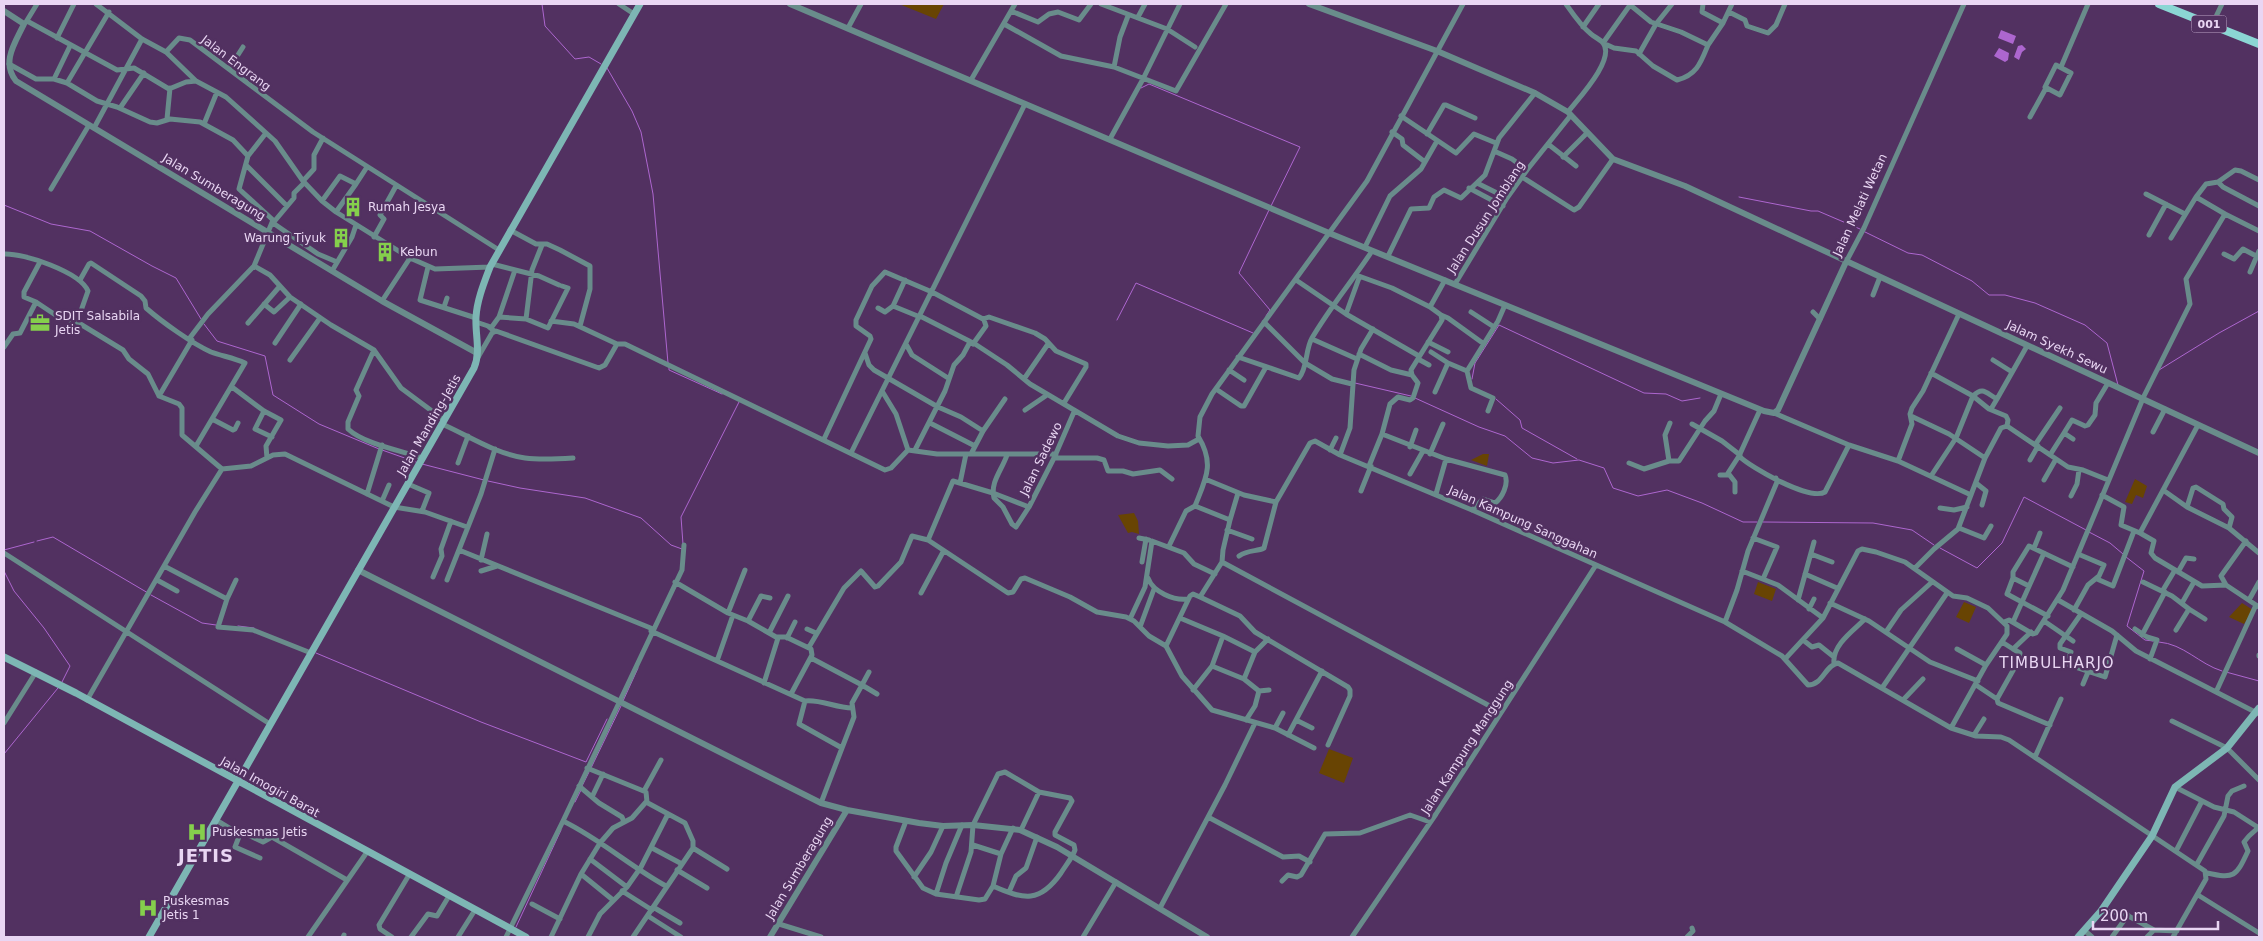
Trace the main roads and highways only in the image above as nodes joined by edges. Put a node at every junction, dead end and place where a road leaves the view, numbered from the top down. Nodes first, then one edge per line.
1 (640, 4) edge
2 (2159, 4) edge
3 (2259, 44) edge
4 (4, 657) edge
5 (2258, 711) edge
6 (238, 782) junction
7 (149, 937) edge
8 (526, 937) edge
9 (2078, 937) edge

1 - 6 main road, Jalan Manding-Jetis
2 - 3 main road, 001
4 - 6 main road, Jalan Imogiri Barat
5 - 9 main road
6 - 7 main road, Jalan Manding-Jetis
6 - 8 main road, Jalan Imogiri Barat

